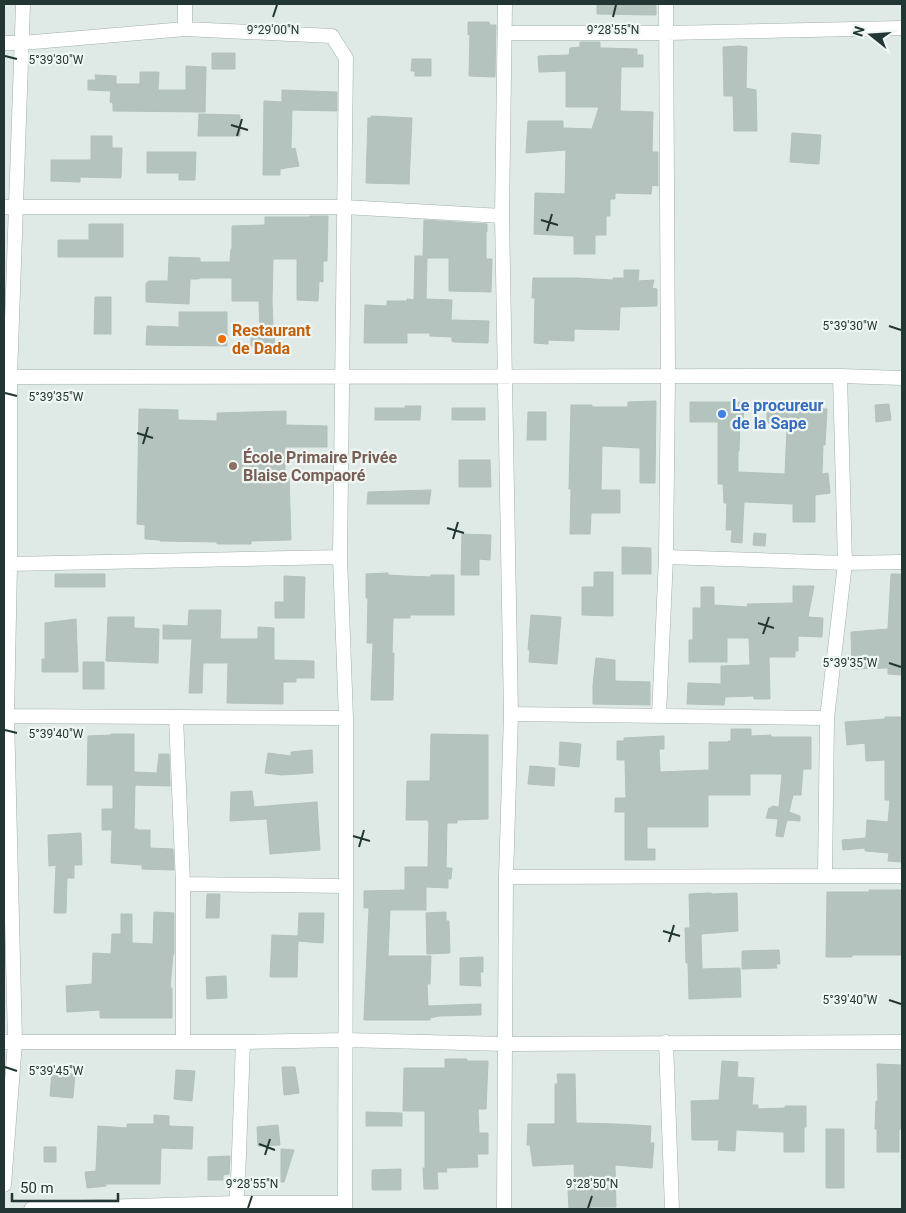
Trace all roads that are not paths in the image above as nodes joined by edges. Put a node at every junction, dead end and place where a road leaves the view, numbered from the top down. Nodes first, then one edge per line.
1 (23, 4) edge
2 (185, 4) edge
3 (505, 4) edge
4 (666, 4) edge
5 (902, 28) edge
6 (185, 29) junction
7 (505, 33) junction
8 (666, 33) junction
9 (4, 43) edge
10 (22, 43) junction
11 (344, 206) junction
12 (10, 207) edge
13 (502, 216) junction
14 (668, 376) junction
15 (840, 376) junction
16 (342, 377) junction
17 (506, 377) junction
18 (7, 378) edge
19 (902, 378) edge
20 (340, 557) junction
21 (666, 557) junction
22 (902, 562) edge
23 (845, 563) junction
24 (10, 564) junction
25 (511, 714) junction
26 (6, 716) edge
27 (659, 716) junction
28 (176, 717) junction
29 (346, 718) junction
30 (827, 718) junction
31 (825, 876) junction
32 (902, 876) edge
33 (506, 877) junction
34 (183, 884) junction
35 (346, 886) junction
36 (345, 1040) junction
37 (10, 1042) edge
38 (183, 1042) junction
39 (243, 1042) junction
40 (666, 1042) junction
41 (902, 1042) edge
42 (505, 1044) junction
43 (4, 1185) edge
44 (236, 1203) junction
45 (192, 1206) edge
46 (345, 1206) edge
47 (30, 1209) edge
48 (504, 1209) edge
49 (672, 1209) edge

1 - 10 street
2 - 6 street
3 - 7 street
4 - 8 street
5 - 8 street
6 - 10 street
6 - 11 street
7 - 8 street
7 - 13 street
8 - 14 street
9 - 10 street
10 - 12 street
11 - 12 street
11 - 13 street
11 - 16 street
12 - 18 street
13 - 17 street
14 - 15 street
14 - 17 street
14 - 21 street
15 - 19 street
15 - 23 street
16 - 17 street
16 - 18 street
16 - 20 street
17 - 25 street
18 - 24 street
20 - 24 street
20 - 29 street
21 - 23 street
21 - 27 street
22 - 23 street
23 - 30 street
24 - 26 street
25 - 27 street
25 - 33 street
26 - 28 street
26 - 37 street
27 - 30 street
28 - 29 street
28 - 34 street
29 - 35 street
30 - 31 street
31 - 32 street
31 - 33 street
33 - 42 street
34 - 35 street
34 - 38 street
35 - 36 street
36 - 39 street
36 - 42 street
36 - 46 street
37 - 38 street
37 - 43 street
38 - 39 street
39 - 44 street
40 - 41 street
40 - 42 street
40 - 49 street
42 - 48 street
44 - 45 street
44 - 46 street
45 - 47 street

